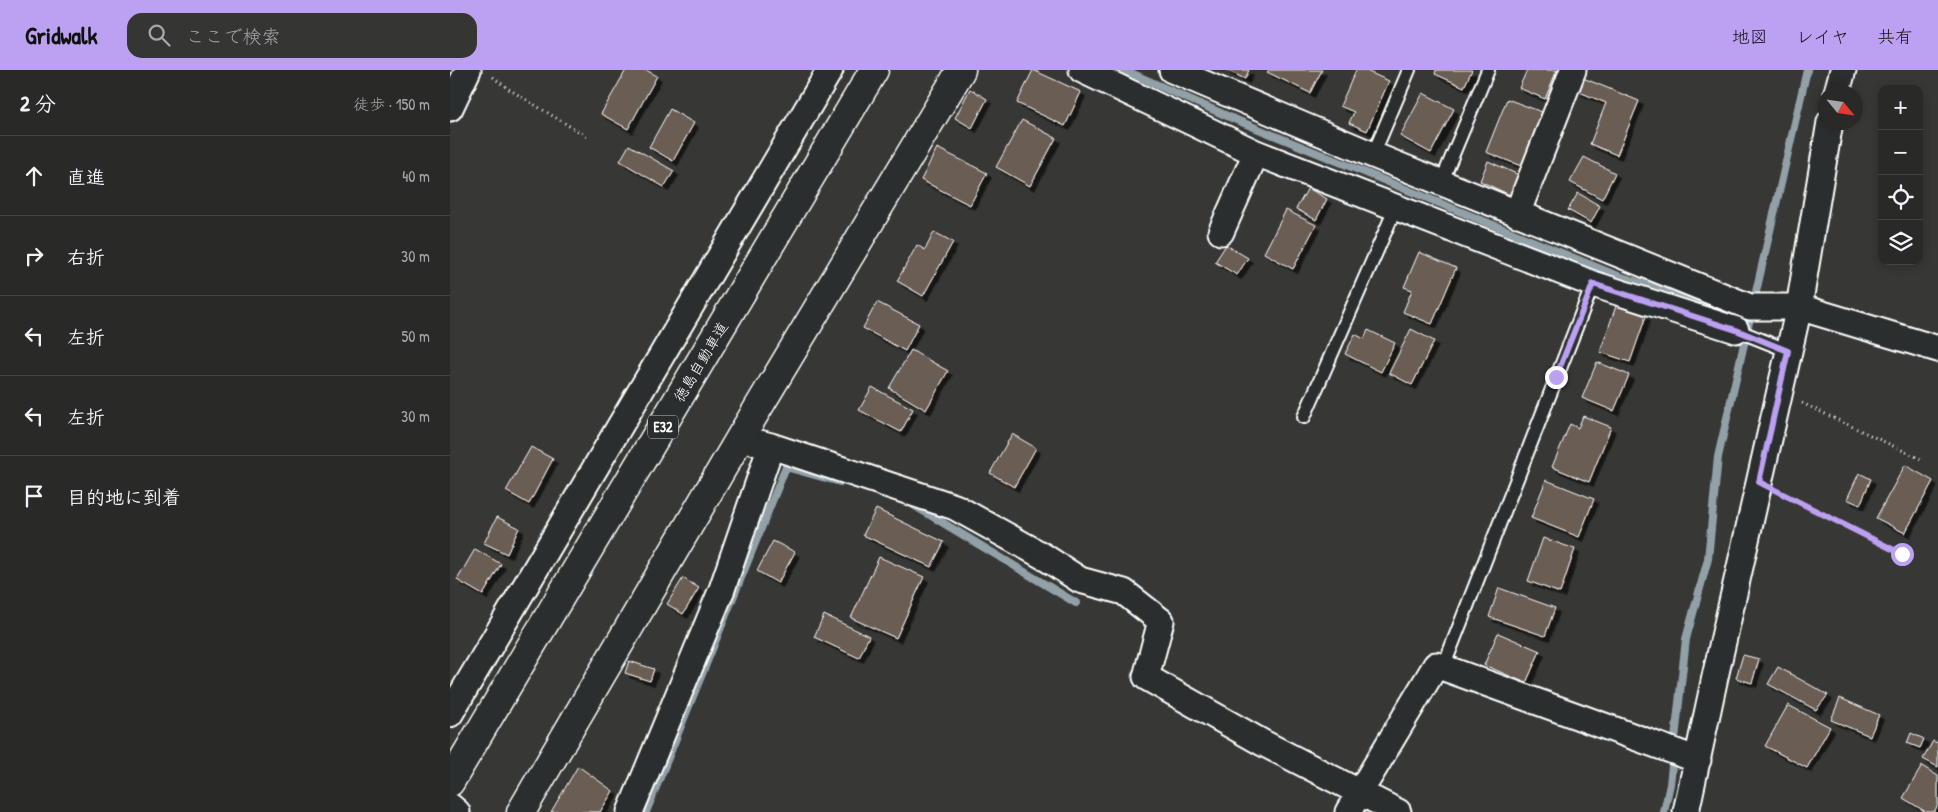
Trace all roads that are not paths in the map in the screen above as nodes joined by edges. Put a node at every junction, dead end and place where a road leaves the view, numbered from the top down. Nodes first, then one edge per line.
1 (468, 70) edge
2 (830, 70) edge
3 (874, 70) edge
4 (961, 70) edge
5 (1082, 70) edge
6 (1172, 70) edge
7 (1409, 70) edge
8 (1488, 70) edge
9 (1573, 70) edge
10 (1843, 70) edge
11 (1839, 85) edge
12 (450, 108) edge
13 (1829, 130) edge
14 (1256, 153) junction
15 (1373, 155) junction
16 (1441, 183) junction
17 (1396, 207) junction
18 (1517, 214) junction
19 (1222, 232) dead end
20 (1593, 284) junction
21 (1799, 307) junction
22 (1736, 330) joint
23 (1938, 349) edge
24 (1788, 351) junction
25 (1304, 417) dead end
26 (740, 438) junction
27 (771, 446) junction
28 (1443, 668) junction
29 (450, 714) edge
30 (1681, 754) junction
31 (450, 782) edge
32 (1354, 802) edge
33 (450, 806) edge
34 (457, 812) edge
35 (521, 812) edge
36 (630, 812) edge
37 (1398, 812) edge
38 (1686, 812) edge

1 - 12 street
2 - 29 street
3 - 31 main road, 徳島自動車道 / E32
4 - 26 main road
5 - 14 street
6 - 15 street
7 - 15 lane
8 - 16 lane
9 - 18 street
10 - 11 street
13 - 21 street
14 - 17 street
14 - 19 street
15 - 16 street
16 - 18 street
17 - 20 street
17 - 25 lane
18 - 21 street
20 - 22 street
20 - 28 lane
21 - 23 street
21 - 24 street
22 - 24 lane
24 - 30 street
26 - 27 street
26 - 35 main road
27 - 32 street
27 - 36 street
28 - 30 street
28 - 32 street
30 - 38 street
32 - 37 street
33 - 34 street

